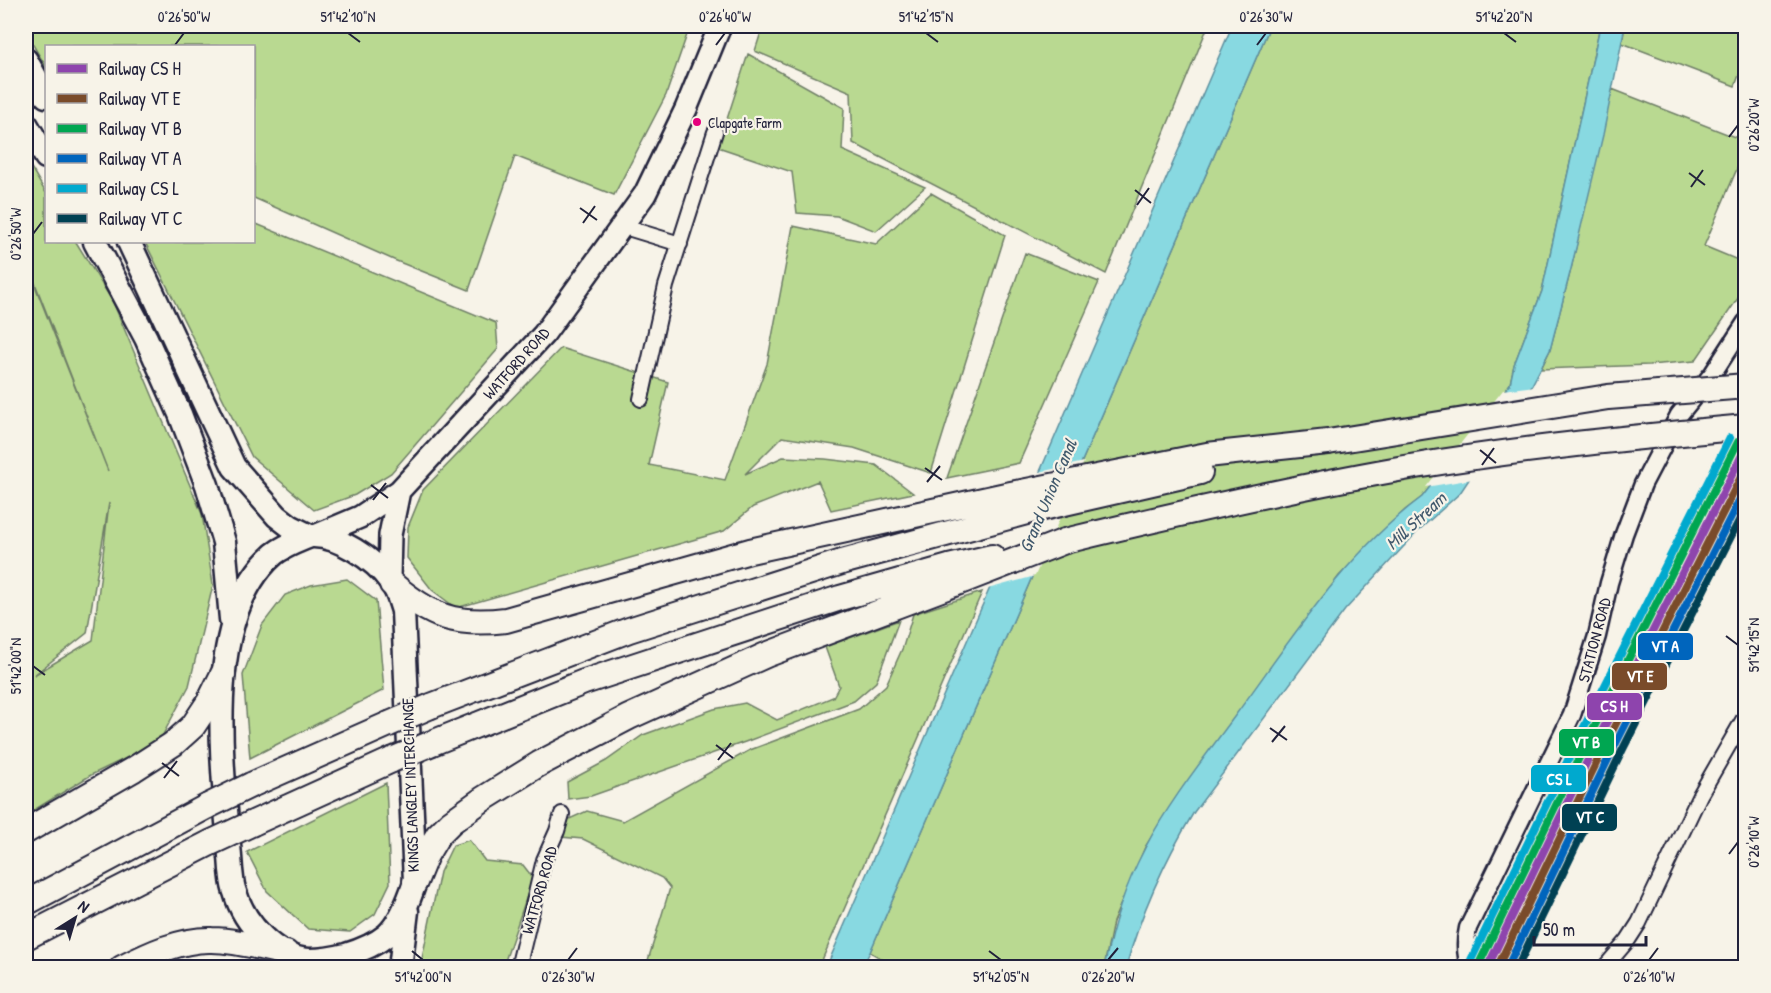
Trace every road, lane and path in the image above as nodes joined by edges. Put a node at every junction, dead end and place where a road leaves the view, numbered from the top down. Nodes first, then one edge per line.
1 (720, 26) edge
2 (26, 60) edge
3 (45, 94) edge
4 (26, 123) edge
5 (715, 132) dead end
6 (45, 155) edge
7 (621, 226) junction
8 (96, 243) edge
9 (129, 243) edge
10 (680, 244) junction
11 (1746, 322) edge
12 (1746, 386) edge
13 (641, 399) dead end
14 (1746, 427) edge
15 (1328, 442) junction
16 (399, 491) junction
17 (312, 536) junction
18 (1065, 541) junction
19 (391, 581) junction
20 (231, 630) junction
21 (223, 674) junction
22 (1746, 715) edge
23 (562, 814) dead end
24 (26, 831) edge
25 (412, 891) junction
26 (26, 903) edge
27 (26, 937) edge
28 (304, 960) edge
29 (122, 968) edge
30 (400, 968) edge
31 (518, 968) edge
32 (1470, 968) edge
33 (1604, 968) edge

1 - 7 main road, WATFORD ROAD
2 - 3 highway
4 - 6 highway
5 - 10 street
7 - 10 street
7 - 16 main road, WATFORD ROAD
8 - 20 highway
9 - 17 highway, KINGS LANGLEY INTERCHANGE
10 - 13 street
11 - 32 street, STATION ROAD
12 - 15 highway, bridge
14 - 18 highway, bridge
15 - 19 highway
15 - 26 highway, bridge
16 - 17 main road, WATFORD ROAD
16 - 19 main road
17 - 19 highway, KINGS LANGLEY INTERCHANGE
17 - 20 highway
18 - 25 highway
18 - 27 highway, bridge
19 - 25 highway, KINGS LANGLEY INTERCHANGE
20 - 21 highway
21 - 24 highway
21 - 28 highway
22 - 33 street
23 - 31 street, WATFORD ROAD
25 - 28 highway
25 - 30 highway
28 - 29 highway

